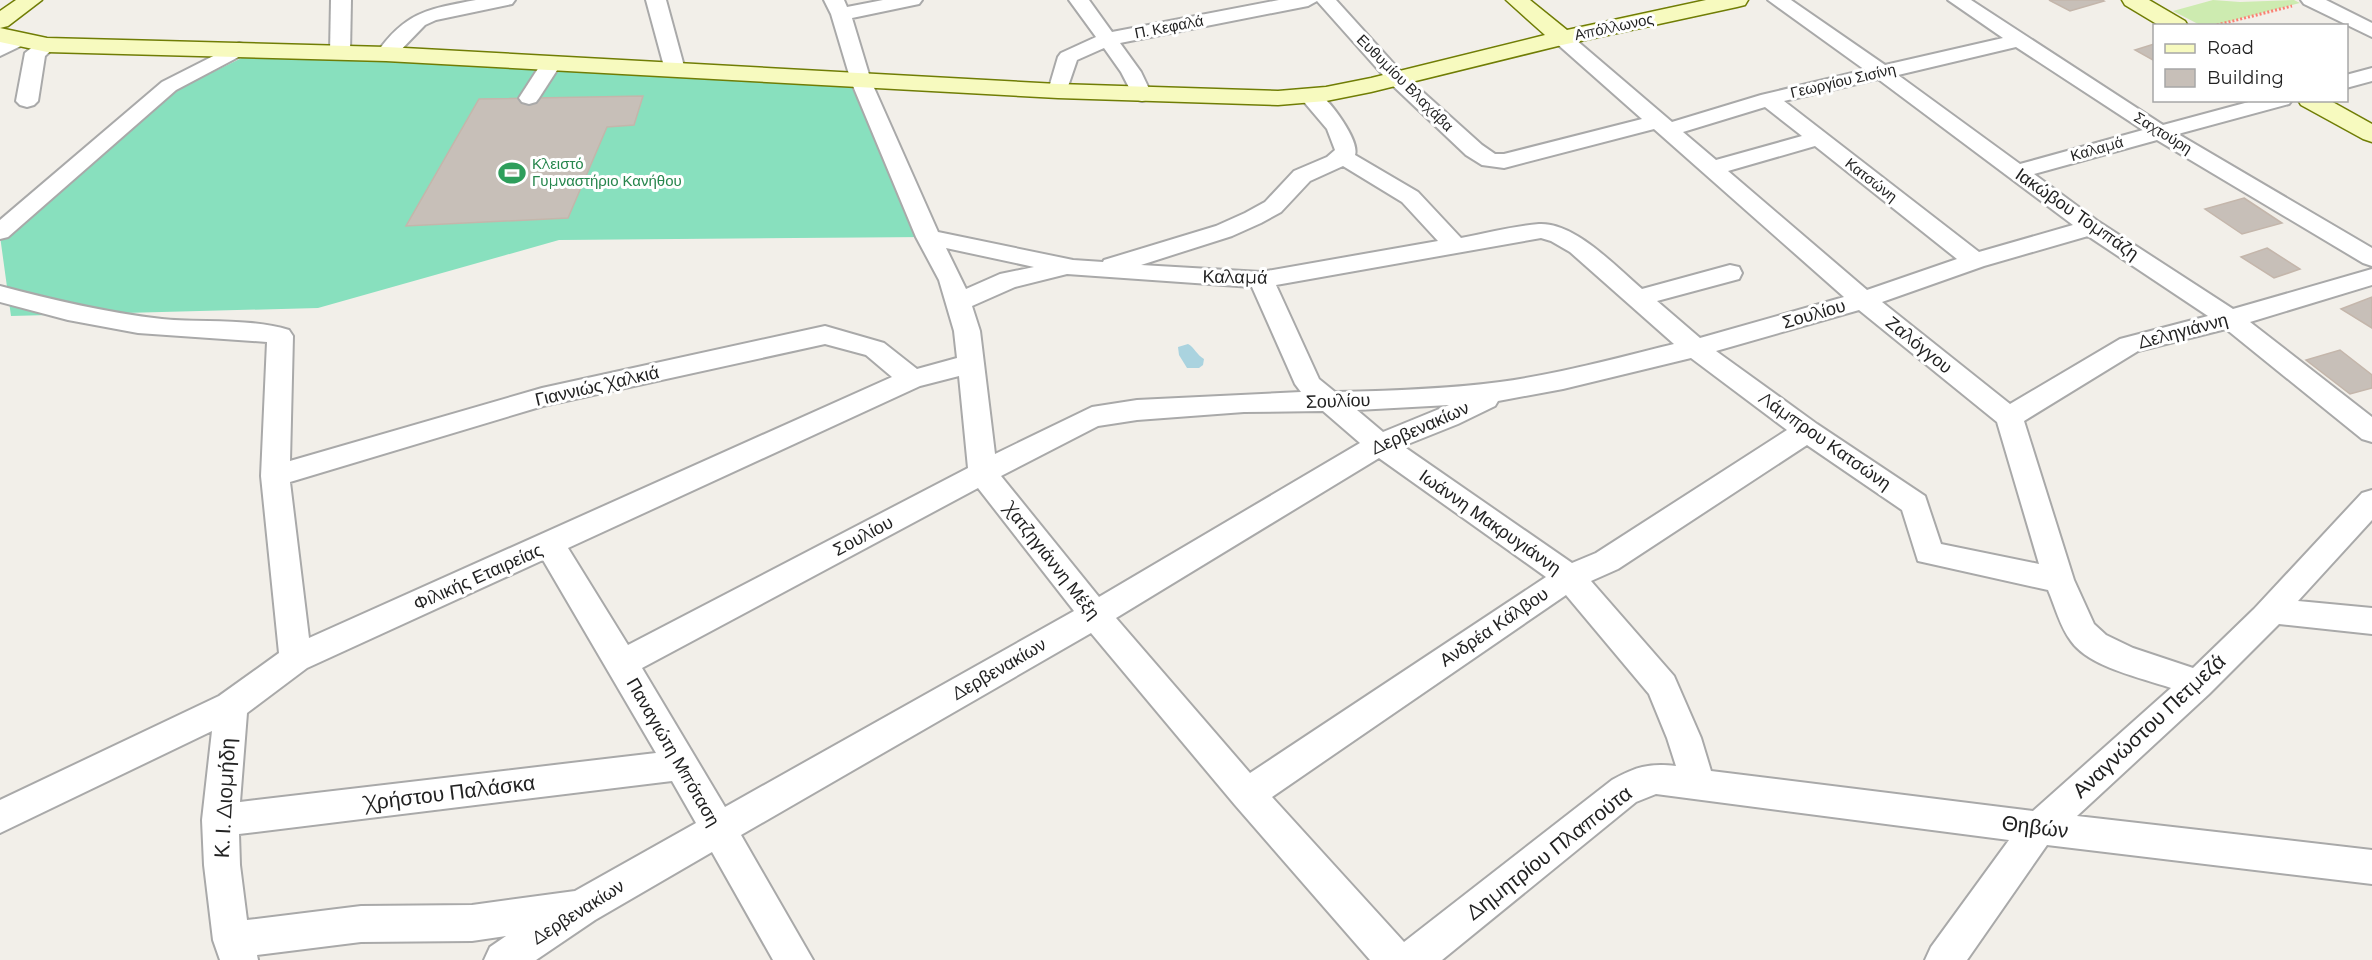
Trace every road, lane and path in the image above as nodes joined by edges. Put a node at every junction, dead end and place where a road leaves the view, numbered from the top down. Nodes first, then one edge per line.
1 (32, 0) edge
2 (341, 0) edge
3 (505, 0) edge
4 (656, 0) edge
5 (912, 0) edge
6 (1079, 0) edge
7 (1308, 0) edge
8 (1326, 0) edge
9 (1517, 0) edge
10 (1737, 0) edge
11 (1778, 0) edge
12 (1958, 0) edge
13 (2133, 0) edge
14 (2314, 2) edge
15 (838, 7) edge
16 (0, 21) edge
17 (2174, 24) edge
18 (2221, 24) edge
19 (2372, 31) edge
20 (1562, 38) junction
21 (1108, 39) junction
22 (2019, 40) junction
23 (20, 45) edge
24 (239, 49) junction
25 (340, 53) junction
26 (386, 54) junction
27 (551, 64) junction
28 (675, 70) junction
29 (1881, 72) junction
30 (2372, 74) edge
31 (1398, 79) junction
32 (861, 81) junction
33 (2348, 81) edge
34 (1058, 91) junction
35 (1142, 95) junction
36 (1309, 96) junction
37 (529, 98) dead end
38 (1768, 99) junction
39 (27, 101) dead end
40 (2274, 102) edge
41 (2314, 102) edge
42 (1663, 126) junction
43 (2160, 132) junction
44 (2372, 134) edge
45 (1817, 138) junction
46 (1342, 156) junction
47 (1490, 160) joint
48 (1710, 169) junction
49 (2017, 172) junction
50 (2091, 227) junction
51 (1541, 231) joint
52 (0, 232) edge
53 (928, 237) junction
54 (1455, 246) junction
55 (2372, 258) edge
56 (1975, 261) junction
57 (1073, 268) junction
58 (1099, 270) junction
59 (1731, 273) dead end
60 (2372, 278) edge
61 (1261, 280) junction
62 (0, 294) edge
63 (1636, 299) junction
64 (1863, 300) junction
65 (958, 302) junction
66 (2230, 319) junction
67 (1695, 348) junction
68 (969, 364) junction
69 (912, 379) junction
70 (1500, 391) junction
71 (1329, 402) junction
72 (2008, 417) junction
73 (1807, 431) junction
74 (2372, 432) edge
75 (1380, 444) junction
76 (983, 474) junction
77 (275, 476) junction
78 (2372, 501) edge
79 (550, 544) junction
80 (1569, 577) junction
81 (2059, 580) junction
82 (2270, 612) junction
83 (1095, 615) junction
84 (2372, 621) edge
85 (296, 659) junction
86 (622, 663) junction
87 (2198, 684) junction
88 (231, 706) junction
89 (680, 765) junction
90 (1698, 783) junction
91 (1247, 794) junction
92 (0, 817) edge
93 (220, 820) junction
94 (2038, 828) junction
95 (717, 829) junction
96 (2372, 867) edge
97 (582, 907) junction
98 (236, 950) edge
99 (503, 960) edge
100 (794, 960) edge
101 (1395, 960) edge
102 (1412, 960) edge
103 (1944, 960) edge

1 - 16 street
2 - 25 street
3 - 26 street
4 - 28 street
5 - 15 street
6 - 21 street
7 - 21 street, Π. Κεφαλά
8 - 31 street, Ευθυμίου Βλαχάβα
9 - 20 street
10 - 20 street, Απόλλωνος
11 - 29 street, Ιακώβου Τομπάζη
12 - 22 street, Σαχτούρη
13 - 17 street
14 - 18 path
14 - 19 street
15 - 32 street
20 - 31 street, Απόλλωνος
20 - 42 street, Ζαλόγγου
21 - 34 street, Π. Κεφαλά
21 - 35 street
22 - 29 street, Γεωργίου Σισίνη
22 - 43 street, Σαχτούρη
23 - 24 street, Απόλλωνος
23 - 39 street
24 - 25 street, Απόλλωνος
24 - 52 street
25 - 26 street, Απόλλωνος
26 - 27 street, Απόλλωνος
27 - 28 street, Απόλλωνος
27 - 37 street
28 - 32 street, Απόλλωνος
29 - 38 street, Γεωργίου Σισίνη
29 - 49 street, Ιακώβου Τομπάζη
30 - 33 street
31 - 36 street, Απόλλωνος
31 - 47 street, Ευθυμίου Βλαχάβα
32 - 34 street, Απόλλωνος
32 - 53 street
34 - 35 street, Απόλλωνος
35 - 36 street, Απόλλωνος
36 - 46 street
38 - 42 street, Γεωργίου Σισίνη
38 - 45 street, Κατσώνη
40 - 43 street, Καλαμά
41 - 44 street
42 - 47 street, Γεωργίου Σισίνη
42 - 48 street, Ζαλόγγου
43 - 49 street, Καλαμά
43 - 55 street, Σαχτούρη
45 - 48 street
45 - 56 street, Κατσώνη
46 - 54 street
46 - 58 street
48 - 64 street, Ζαλόγγου
49 - 50 street, Ιακώβου Τομπάζη
50 - 56 street, Σουλίου
50 - 66 street, Ιακώβου Τομπάζη
51 - 54 street, Καλαμά
51 - 63 street, Λάμπρου Κατσώνη
53 - 57 street, Καλαμά
53 - 65 street
54 - 61 street, Καλαμά
56 - 64 street, Σουλίου
57 - 58 street, Καλαμά
57 - 65 street
58 - 61 street, Καλαμά
59 - 63 street
60 - 66 street, Δεληγιάννη
61 - 71 street, Ιωάννη Μακρυγιάννη
62 - 77 street
63 - 67 street, Λάμπρου Κατσώνη
64 - 67 street, Σουλίου
64 - 72 street, Ζαλόγγου
65 - 68 street
66 - 72 street, Δεληγιάννη
66 - 74 street, Ιακώβου Τομπάζη
67 - 70 street, Σουλίου
67 - 73 street, Λάμπρου Κατσώνη
68 - 69 street, Φιλικής Εταιρείας
68 - 76 street
69 - 77 street, Γιαννιώς Χαλκιά
69 - 79 street, Φιλικής Εταιρείας
70 - 71 street, Σουλίου
70 - 75 street, Δερβενακίων
71 - 75 street, Ιωάννη Μακρυγιάννη
71 - 76 street, Σουλίου
72 - 81 street
73 - 80 street, Ανδρέα Κάλβου
73 - 81 street, Λάμπρου Κατσώνη
75 - 80 street, Ιωάννη Μακρυγιάννη
75 - 83 street, Δερβενακίων
76 - 83 street, Χατζηγιάννη Μέξη
76 - 86 street, Σουλίου
77 - 85 street
78 - 82 street, Αναγνώστου Πετμεζά
79 - 85 street, Φιλικής Εταιρείας
79 - 86 street, Παναγιώτη Μπόταση
80 - 90 street, Ιωάννη Μακρυγιάννη
80 - 91 street, Ανδρέα Κάλβου
81 - 87 street
82 - 84 street
82 - 87 street, Αναγνώστου Πετμεζά
83 - 91 street, Χατζηγιάννη Μέξη
83 - 95 street, Δερβενακίων
85 - 88 street, Φιλικής Εταιρείας
86 - 89 street, Παναγιώτη Μπόταση
87 - 94 street, Αναγνώστου Πετμεζά
88 - 92 street, Φιλικής Εταιρείας
88 - 93 street, Κ. Ι. Διομήδη
89 - 93 street, Χρήστου Παλάσκα
89 - 95 street, Παναγιώτη Μπόταση
90 - 94 street, Θηβών
90 - 102 street, Δημητρίου Πλαπούτα
91 - 101 street, Χατζηγιάννη Μέξη
93 - 98 street, Κ. Ι. Διομήδη
94 - 96 street, Θηβών
94 - 103 street, Αναγνώστου Πετμεζά
95 - 97 street, Δερβενακίων
95 - 100 street, Παναγιώτη Μπόταση
97 - 98 street
97 - 99 street, Δερβενακίων

